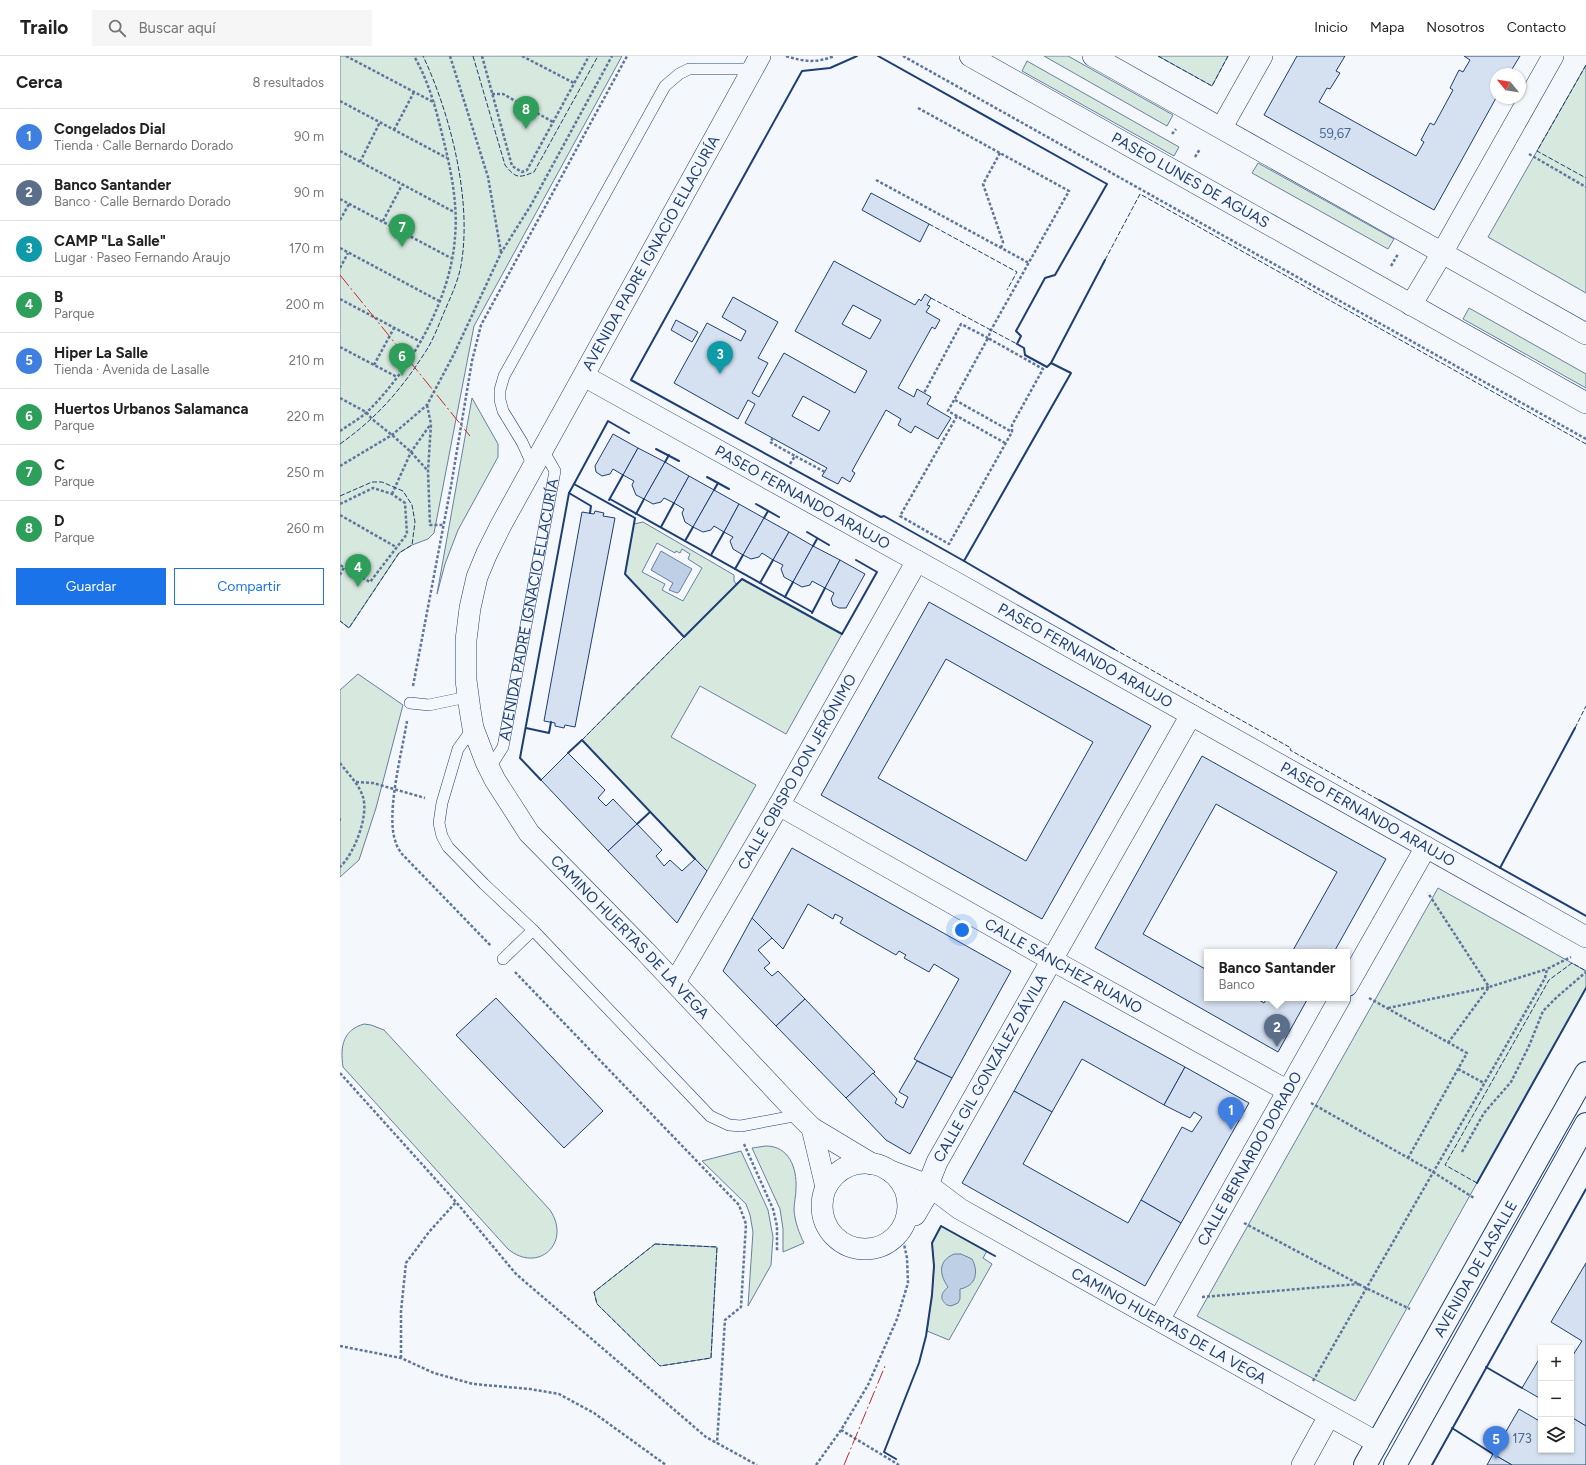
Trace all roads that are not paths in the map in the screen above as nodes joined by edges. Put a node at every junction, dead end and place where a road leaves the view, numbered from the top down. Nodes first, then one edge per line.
1 (970, 56) edge
2 (1093, 56) edge
3 (1262, 56) edge
4 (1553, 56) edge
5 (758, 60) edge
6 (1222, 128) junction
7 (1442, 253) junction
8 (1411, 305) junction
9 (1586, 334) edge
10 (584, 376) junction
11 (1586, 403) edge
12 (538, 458) junction
13 (917, 561) junction
14 (467, 697) junction
15 (410, 703) dead end
16 (1191, 715) junction
17 (473, 728) junction
18 (489, 769) junction
19 (778, 804) junction
20 (1426, 847) junction
21 (533, 930) junction
22 (1586, 937) edge
23 (503, 959) dead end
24 (1052, 960) junction
25 (1350, 981) edge
26 (675, 982) junction
27 (1338, 1001) edge
28 (1586, 1073) edge
29 (1288, 1091) junction
30 (806, 1121) junction
31 (1586, 1124) edge
32 (880, 1167) junction
33 (928, 1185) junction
34 (826, 1187) junction
35 (960, 1209) junction
36 (905, 1226) junction
37 (1159, 1320) junction
38 (1329, 1416) junction
39 (1378, 1443) junction
40 (1302, 1465) edge
41 (1365, 1465) edge
42 (1395, 1465) edge

1 - 8 street, PASEO LUNES DE AGUAS
2 - 6 street
3 - 6 street
4 - 7 street
5 - 10 street, AVENIDA PADRE IGNACIO ELLACURÍA
5 - 12 lane
6 - 7 street
7 - 8 street
7 - 9 street
8 - 11 street, PASEO LUNES DE AGUAS
10 - 12 street, AVENIDA PADRE IGNACIO ELLACURÍA
10 - 13 street, PASEO FERNANDO ARAUJO
12 - 14 street, AVENIDA PADRE IGNACIO ELLACURÍA
12 - 18 lane, AVENIDA PADRE IGNACIO ELLACURÍA
13 - 16 street, PASEO FERNANDO ARAUJO
13 - 19 street, CALLE OBISPO DON JERÓNIMO
14 - 15 lane
14 - 17 street, AVENIDA PADRE IGNACIO ELLACURÍA
16 - 20 street, PASEO FERNANDO ARAUJO
16 - 24 street, CALLE GIL GONZÁLEZ DÁVILA
17 - 18 street, CAMINO HUERTAS DE LA VEGA
17 - 21 lane
18 - 26 street, CAMINO HUERTAS DE LA VEGA
19 - 24 street, CALLE SÁNCHEZ RUANO
19 - 26 street, CALLE OBISPO DON JERÓNIMO
20 - 22 street, PASEO FERNANDO ARAUJO
20 - 25 street
21 - 23 lane
21 - 30 lane
24 - 29 street, CALLE SÁNCHEZ RUANO
24 - 33 street, CALLE GIL GONZÁLEZ DÁVILA
26 - 30 street, CAMINO HUERTAS DE LA VEGA
27 - 29 street, CALLE BERNARDO DORADO
28 - 39 highway, AVENIDA DE LASALLE
29 - 37 street, CALLE BERNARDO DORADO
30 - 32 street, CAMINO HUERTAS DE LA VEGA
30 - 34 street, CAMINO HUERTAS DE LA VEGA
31 - 42 highway, AVENIDA DE LASALLE
32 - 33 street, CAMINO HUERTAS DE LA VEGA
32 - 34 street
32 - 36 street
33 - 35 street, CAMINO HUERTAS DE LA VEGA
33 - 36 street, CALLE GIL GONZÁLEZ DÁVILA
34 - 36 street
35 - 36 street, CAMINO HUERTAS DE LA VEGA
35 - 37 street, CAMINO HUERTAS DE LA VEGA
37 - 38 street, CAMINO HUERTAS DE LA VEGA
38 - 39 street, CAMINO HUERTAS DE LA VEGA
38 - 40 street
39 - 41 highway, AVENIDA DE LASALLE

